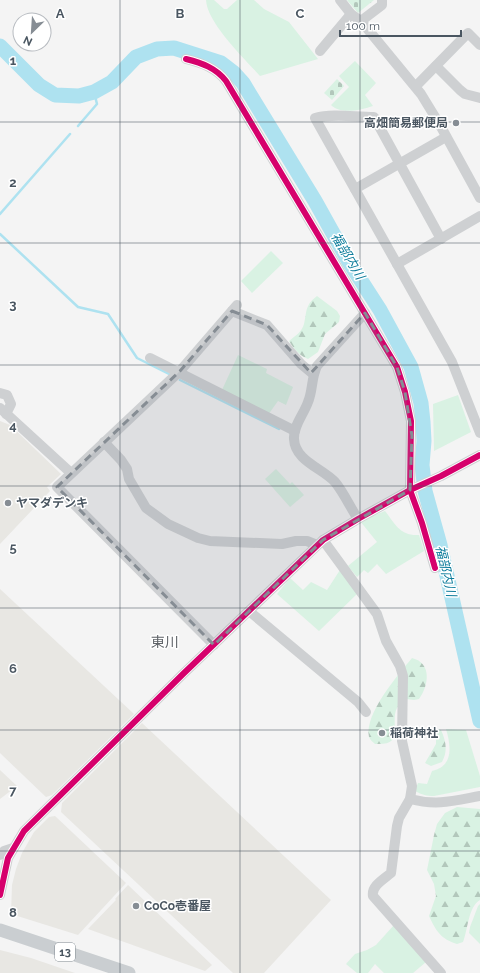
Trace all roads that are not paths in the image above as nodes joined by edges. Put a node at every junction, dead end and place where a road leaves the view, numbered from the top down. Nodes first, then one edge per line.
1 (340, 0) edge
2 (382, 0) edge
3 (351, 14) junction
4 (361, 21) junction
5 (480, 45) edge
6 (320, 51) dead end
7 (186, 59) dead end
8 (436, 66) junction
9 (416, 86) junction
10 (480, 98) edge
11 (446, 137) junction
12 (400, 164) junction
13 (355, 188) junction
14 (480, 198) edge
15 (480, 216) edge
16 (441, 238) junction
17 (397, 264) junction
18 (365, 313) junction
19 (150, 358) dead end
20 (178, 373) junction
21 (313, 374) junction
22 (0, 393) edge
23 (3, 411) edge
24 (295, 431) junction
25 (480, 433) edge
26 (104, 442) junction
27 (480, 455) edge
28 (71, 473) junction
29 (413, 489) junction
30 (358, 519) junction
31 (320, 543) junction
32 (436, 568) dead end
33 (249, 611) junction
34 (214, 645) junction
35 (366, 712) dead end
36 (480, 796) edge
37 (410, 799) junction
38 (13, 848) junction
39 (0, 855) edge
40 (0, 891) edge
41 (0, 930) edge
42 (129, 973) edge
43 (441, 973) edge

1 - 3 street
2 - 4 street
3 - 4 street
3 - 6 street
4 - 9 street
5 - 8 street
7 - 18 street
8 - 9 street
8 - 10 street
9 - 11 street
11 - 12 street
11 - 14 street
12 - 13 street
12 - 13 street
12 - 16 street
13 - 17 street
15 - 16 street
16 - 17 street
17 - 25 street
18 - 21 street
18 - 29 street
19 - 20 street
20 - 21 street
20 - 24 street
20 - 26 street
21 - 24 street
22 - 23 street
23 - 28 street
24 - 30 street
26 - 28 street
26 - 31 street
27 - 29 street
28 - 34 street
29 - 30 street
29 - 32 street
30 - 31 street
31 - 33 street
31 - 37 street
33 - 34 street
33 - 35 street
34 - 38 street
36 - 37 street
37 - 43 street
38 - 39 street
38 - 40 street
41 - 42 main road, 13

